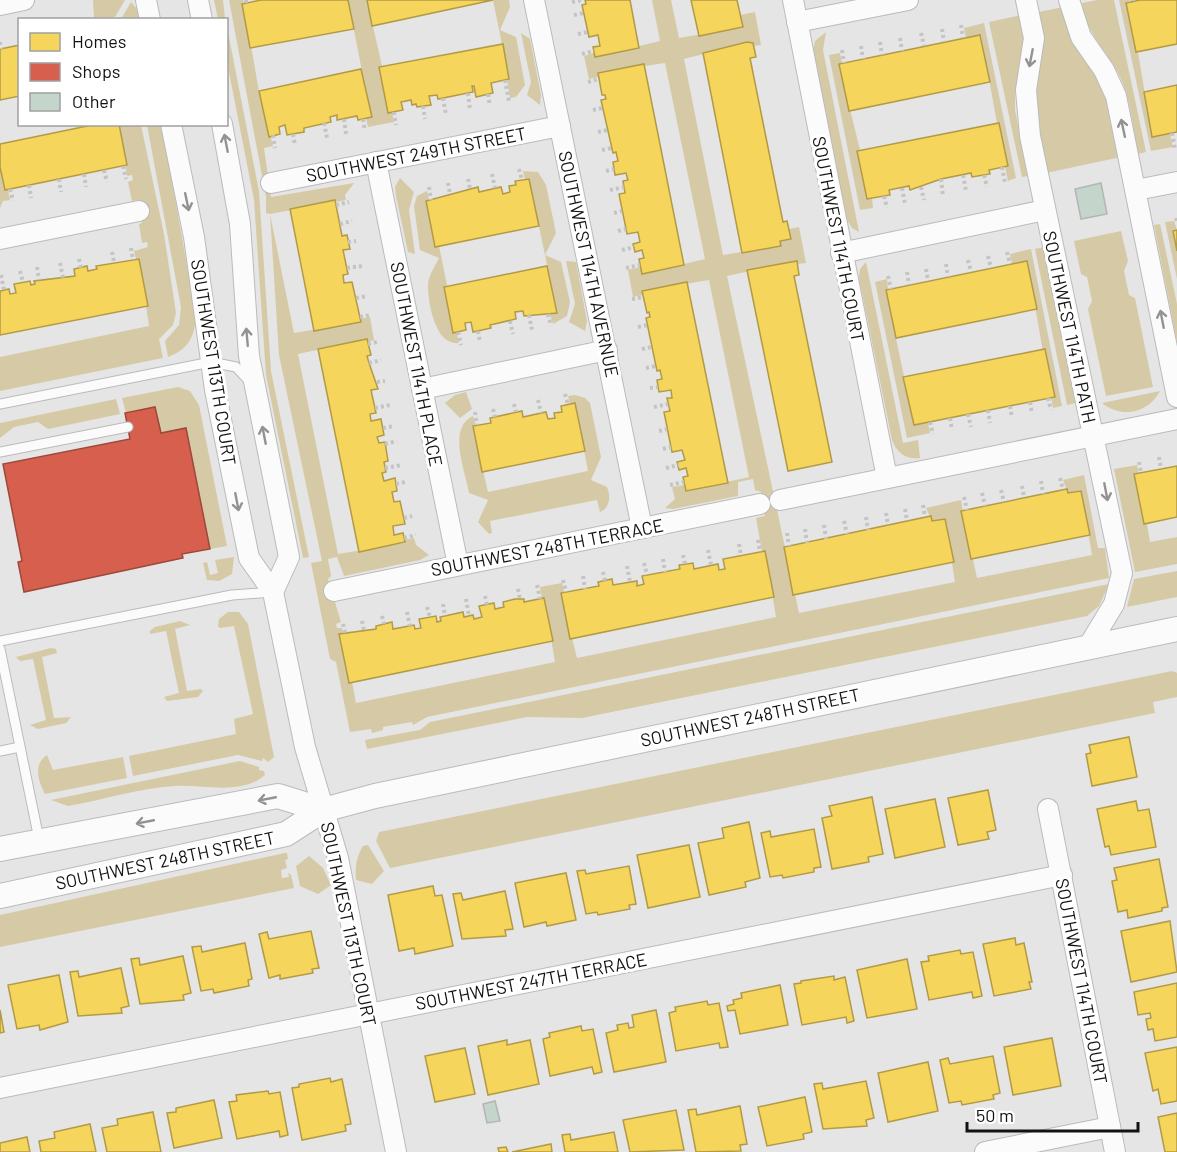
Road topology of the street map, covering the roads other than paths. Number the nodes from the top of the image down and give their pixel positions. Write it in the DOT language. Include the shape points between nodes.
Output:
graph roads {
  1 [pos="24,0"];
  2 [pos="146,0"];
  3 [pos="198,0"];
  4 [pos="534,0"];
  5 [pos="793,0"];
  6 [pos="908,0"];
  7 [pos="1026,0"];
  8 [pos="1069,0"];
  9 [pos="0,5"];
  10 [pos="150,18"];
  11 [pos="202,18"];
  12 [pos="797,22"];
  13 [pos="171,126"];
  14 [pos="222,126"];
  15 [pos="560,126"];
  16 [pos="376,162"];
  17 [pos="1177,182"];
  18 [pos="271,183"];
  19 [pos="1136,190"];
  20 [pos="139,210"];
  21 [pos="1045,210"];
  22 [pos="0,239"];
  23 [pos="841,253"];
  24 [pos="607,350"];
  25 [pos="211,362"];
  26 [pos="422,389"];
  27 [pos="256,395"];
  28 [pos="1177,397"];
  29 [pos="0,404"];
  30 [pos="1177,419"];
  31 [pos="128,427"];
  32 [pos="1093,435"];
  33 [pos="0,452"];
  34 [pos="887,478"];
  35 [pos="780,500"];
  36 [pos="760,504"];
  37 [pos="642,528"];
  38 [pos="458,565"];
  39 [pos="334,591"];
  40 [pos="273,592"];
  41 [pos="1177,629"];
  42 [pos="0,641"];
  43 [pos="1088,647"];
  44 [pos="0,649"];
  45 [pos="20,747"];
  46 [pos="0,751"];
  47 [pos="1048,809"];
  48 [pos="323,810"];
  49 [pos="40,842"];
  50 [pos="0,849"];
  51 [pos="1062,875"];
  52 [pos="0,896"];
  53 [pos="369,1014"];
  54 [pos="0,1088"];
  55 [pos="1110,1127"];
  56 [pos="396,1152"];
  57 [pos="985,1152"];
  58 [pos="1115,1152"];
  1 -- 9 [label="street"];
  2 -- 10 [label="street"];
  3 -- 11 [label="street"];
  4 -- 15 [label="street, SOUTHWEST 114TH AVERNUE"];
  5 -- 12 [label="street, SOUTHWEST 114TH COURT"];
  6 -- 12 [label="street"];
  7 -- 21 [label="street, SOUTHWEST 114TH PATH, one-way" via="1034,42 1026,104"];
  19 -- 8 [label="street, one-way" via="1114,92 1081,37"];
  12 -- 23 [label="street, SOUTHWEST 114TH COURT"];
  13 -- 25 [label="street, SOUTHWEST 113TH COURT, one-way" via="195,246"];
  27 -- 14 [label="street, SOUTHWEST 113TH COURT, one-way" via="247,339 240,224"];
  15 -- 16 [label="street, SOUTHWEST 249TH STREET"];
  15 -- 24 [label="street, SOUTHWEST 114TH AVERNUE"];
  16 -- 18 [label="street, SOUTHWEST 249TH STREET"];
  16 -- 26 [label="street, SOUTHWEST 114TH PLACE"];
  17 -- 19 [label="street"];
  28 -- 19 [label="street, one-way"];
  20 -- 22 [label="street"];
  21 -- 23 [label="street"];
  21 -- 32 [label="street, SOUTHWEST 114TH PATH"];
  23 -- 34 [label="street, SOUTHWEST 114TH COURT"];
  24 -- 26 [label="street"];
  24 -- 37 [label="street, SOUTHWEST 114TH AVERNUE"];
  25 -- 27 [label="lane" via="236,367"];
  25 -- 29 [label="lane"];
  25 -- 40 [label="street, SOUTHWEST 113TH COURT, one-way" via="249,558"];
  26 -- 38 [label="street, SOUTHWEST 114TH PLACE"];
  40 -- 27 [label="street, SOUTHWEST 113TH COURT, one-way" via="289,557"];
  30 -- 32 [label="street"];
  31 -- 33 [label="lane"];
  32 -- 34 [label="street"];
  32 -- 43 [label="street, SOUTHWEST 114TH PATH, one-way" via="1122,573 1114,604"];
  34 -- 35 [label="street"];
  36 -- 37 [label="street, SOUTHWEST 248TH TERRACE"];
  37 -- 38 [label="street, SOUTHWEST 248TH TERRACE"];
  38 -- 39 [label="street, SOUTHWEST 248TH TERRACE"];
  40 -- 42 [label="lane" via="232,595"];
  40 -- 48 [label="street, SOUTHWEST 113TH COURT" via="305,747"];
  41 -- 43 [label="street, SOUTHWEST 248TH STREET"];
  43 -- 48 [label="street, SOUTHWEST 248TH STREET"];
  44 -- 45 [label="lane"];
  45 -- 46 [label="lane"];
  45 -- 49 [label="lane"];
  47 -- 51 [label="street, SOUTHWEST 114TH COURT"];
  48 -- 49 [label="street, one-way" via="278,796"];
  48 -- 52 [label="street, SOUTHWEST 248TH STREET" via="286,834"];
  48 -- 53 [label="street, SOUTHWEST 113TH COURT" via="339,858"];
  49 -- 50 [label="street"];
  51 -- 53 [label="street, SOUTHWEST 247TH TERRACE"];
  51 -- 55 [label="street, SOUTHWEST 114TH COURT"];
  53 -- 54 [label="street, SOUTHWEST 247TH TERRACE"];
  53 -- 56 [label="street, SOUTHWEST 113TH COURT"];
  55 -- 57 [label="street"];
  55 -- 58 [label="street, SOUTHWEST 114TH COURT"];
}
